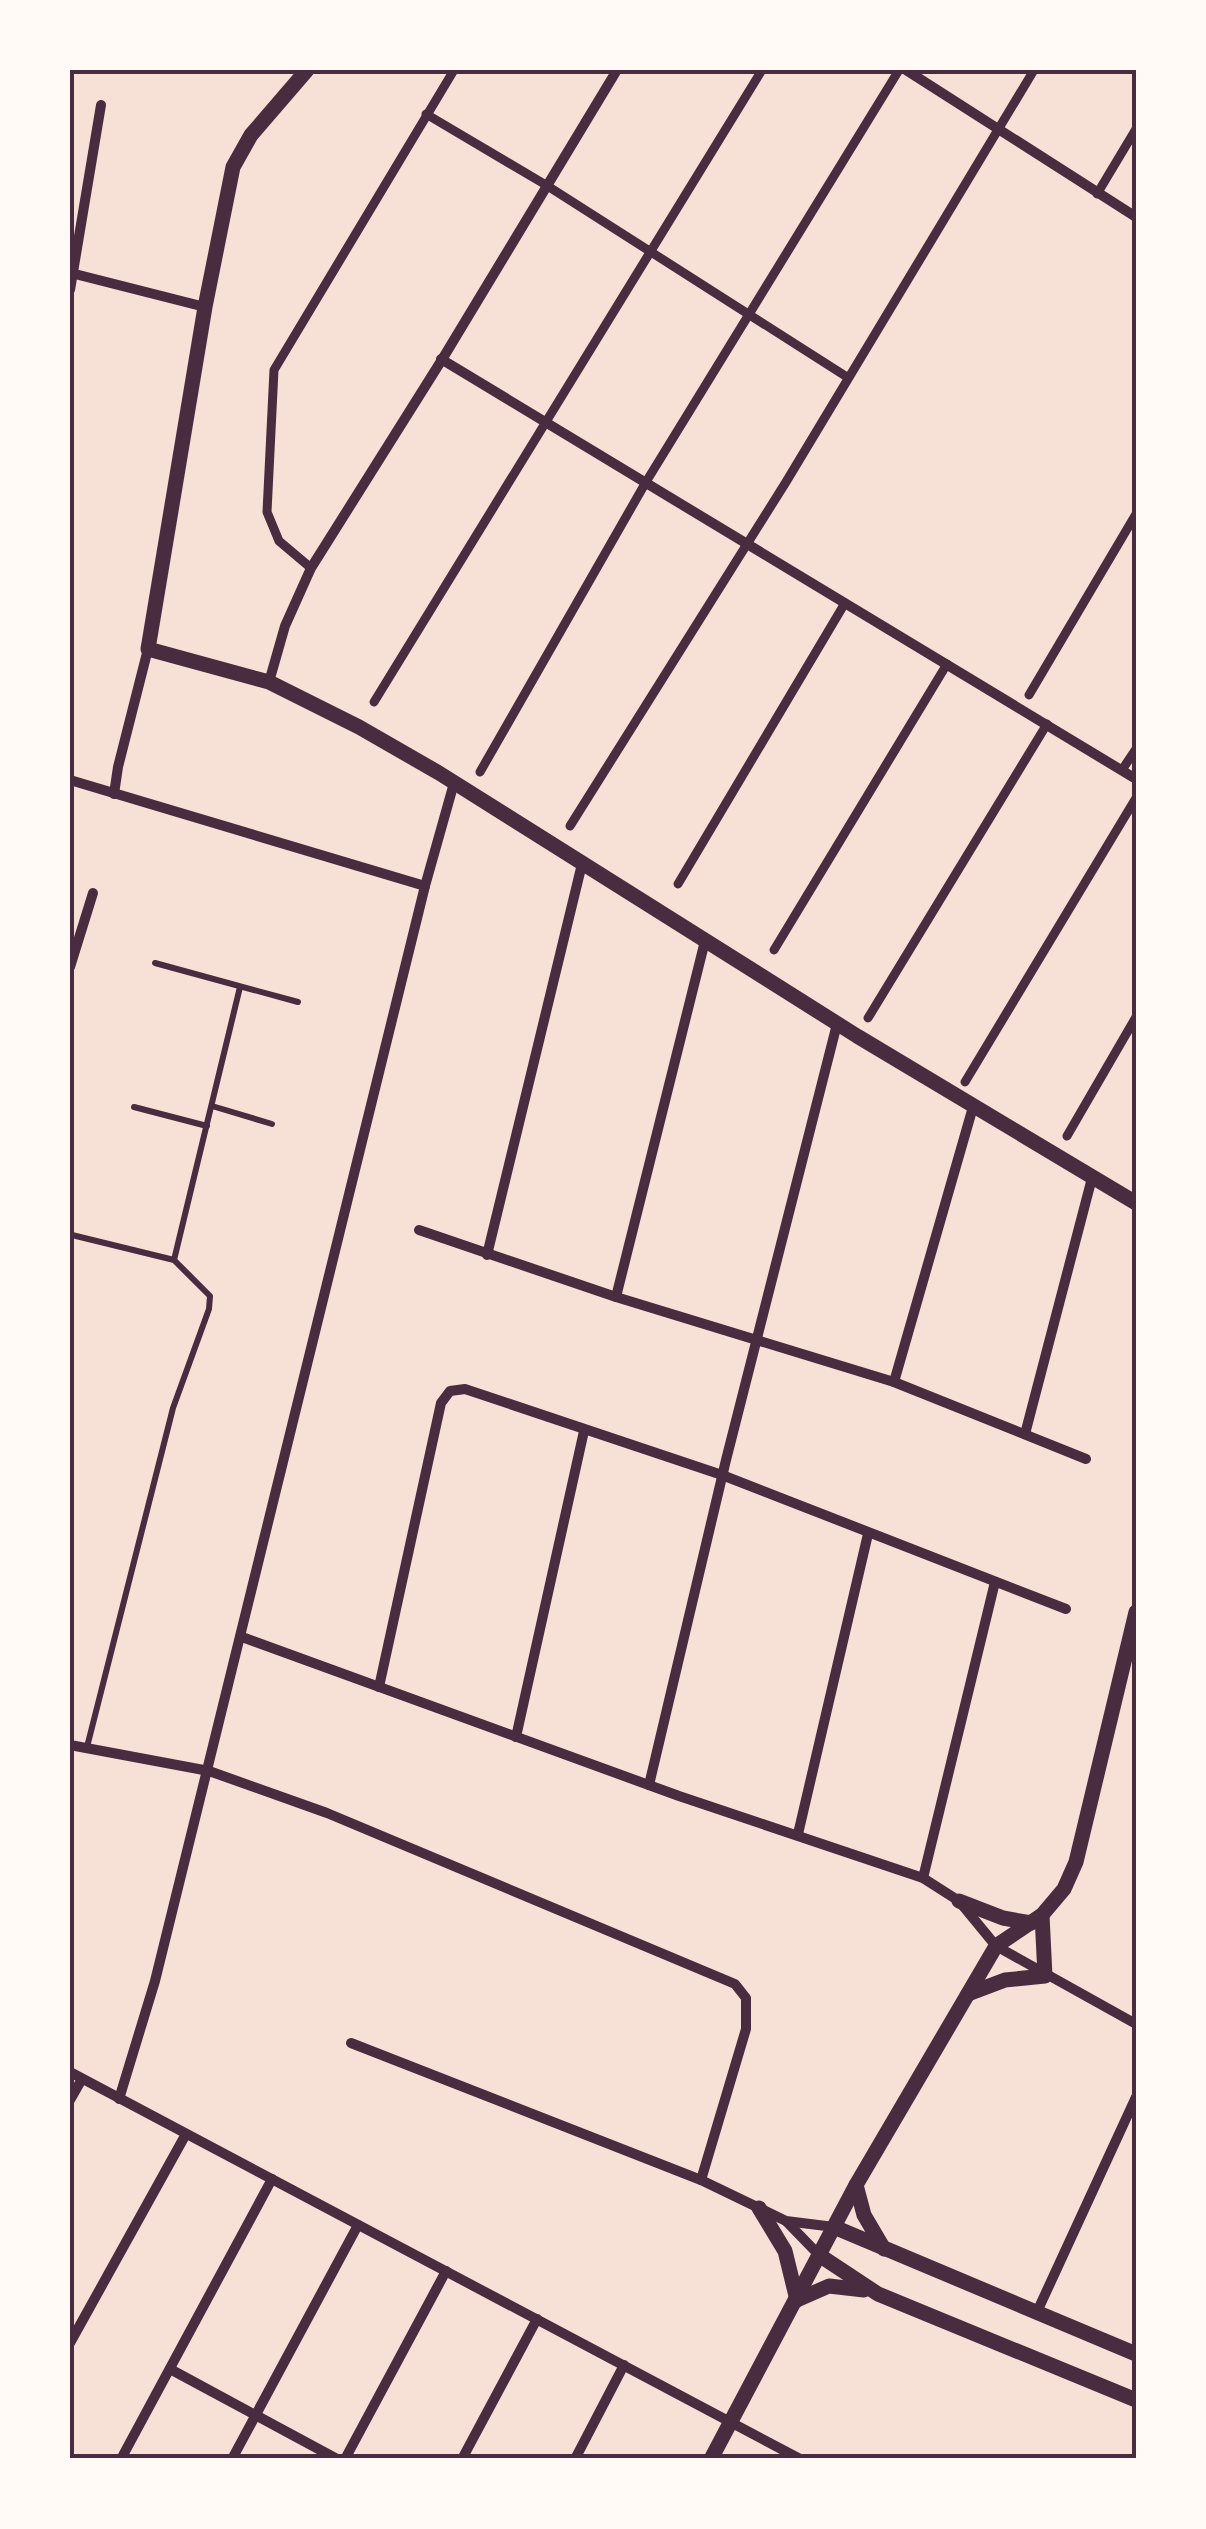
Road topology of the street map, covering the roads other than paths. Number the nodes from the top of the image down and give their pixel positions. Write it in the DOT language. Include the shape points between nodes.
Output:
graph roads {
  1 [pos="308,70"];
  2 [pos="454,70"];
  3 [pos="617,70"];
  4 [pos="762,70"];
  5 [pos="902,70"];
  6 [pos="1034,70"];
  7 [pos="100,105"];
  8 [pos="426,114"];
  9 [pos="1136,129"];
  10 [pos="999,130"];
  11 [pos="546,184"];
  12 [pos="1097,194"];
  13 [pos="1136,217"];
  14 [pos="649,253"];
  15 [pos="72,273"];
  16 [pos="70,290"];
  17 [pos="204,307"];
  18 [pos="748,316"];
  19 [pos="441,358"];
  20 [pos="848,377"];
  21 [pos="544,421"];
  22 [pos="646,482"];
  23 [pos="1136,514"];
  24 [pos="1123,536"];
  25 [pos="747,542"];
  26 [pos="1136,544"];
  27 [pos="311,568"];
  28 [pos="845,602"];
  29 [pos="148,649"];
  30 [pos="947,664"];
  31 [pos="269,682"];
  32 [pos="1029,695"];
  33 [pos="374,702"];
  34 [pos="1047,724"];
  35 [pos="1136,748"];
  36 [pos="1122,770"];
  37 [pos="480,772"];
  38 [pos="1136,778"];
  39 [pos="70,780"];
  40 [pos="454,783"];
  41 [pos="114,794"];
  42 [pos="1136,798"];
  43 [pos="570,826"];
  44 [pos="582,864"];
  45 [pos="678,884"];
  46 [pos="425,886"];
  47 [pos="93,893"];
  48 [pos="705,941"];
  49 [pos="774,950"];
  50 [pos="155,963"];
  51 [pos="70,967"];
  52 [pos="240,988"];
  53 [pos="298,1002"];
  54 [pos="1136,1017"];
  55 [pos="868,1018"];
  56 [pos="837,1024"];
  57 [pos="965,1082"];
  58 [pos="212,1106"];
  59 [pos="973,1106"];
  60 [pos="134,1107"];
  61 [pos="272,1124"];
  62 [pos="207,1126"];
  63 [pos="1067,1136"];
  64 [pos="1092,1178"];
  65 [pos="1136,1203"];
  66 [pos="419,1230"];
  67 [pos="72,1235"];
  68 [pos="487,1255"];
  69 [pos="174,1260"];
  70 [pos="616,1298"];
  71 [pos="756,1339"];
  72 [pos="894,1382"];
  73 [pos="584,1431"];
  74 [pos="1026,1434"];
  75 [pos="1086,1460"];
  76 [pos="722,1475"];
  77 [pos="868,1534"];
  78 [pos="995,1582"];
  79 [pos="1066,1609"];
  80 [pos="1136,1612"];
  81 [pos="242,1636"];
  82 [pos="379,1687"];
  83 [pos="516,1737"];
  84 [pos="70,1745"];
  85 [pos="87,1748"];
  86 [pos="208,1771"];
  87 [pos="649,1785"];
  88 [pos="798,1834"];
  89 [pos="923,1878"];
  90 [pos="958,1900"];
  91 [pos="1036,1919"];
  92 [pos="996,1946"];
  93 [pos="1045,1976"];
  94 [pos="967,1994"];
  95 [pos="1136,2024"];
  96 [pos="351,2043"];
  97 [pos="70,2072"];
  98 [pos="82,2079"];
  99 [pos="1136,2096"];
  100 [pos="120,2098"];
  101 [pos="70,2100"];
  102 [pos="186,2134"];
  103 [pos="272,2179"];
  104 [pos="700,2180"];
  105 [pos="856,2185"];
  106 [pos="759,2208"];
  107 [pos="786,2221"];
  108 [pos="358,2225"];
  109 [pos="834,2227"];
  110 [pos="885,2250"];
  111 [pos="819,2255"];
  112 [pos="446,2271"];
  113 [pos="878,2294"];
  114 [pos="797,2300"];
  115 [pos="1036,2314"];
  116 [pos="538,2320"];
  117 [pos="70,2343"];
  118 [pos="1136,2354"];
  119 [pos="624,2366"];
  120 [pos="170,2369"];
  121 [pos="1136,2400"];
  122 [pos="256,2415"];
  123 [pos="731,2422"];
  124 [pos="777,2447"];
  125 [pos="121,2459"];
  126 [pos="232,2459"];
  127 [pos="337,2459"];
  128 [pos="345,2459"];
  129 [pos="462,2459"];
  130 [pos="574,2459"];
  131 [pos="711,2459"];
  132 [pos="771,2459"];
  133 [pos="800,2459"];
  1 -- 17 [label="street" via="251,135 233,167"];
  2 -- 8 [label="street"];
  3 -- 11 [label="street"];
  4 -- 14 [label="street"];
  5 -- 10 [label="street"];
  5 -- 18 [label="street"];
  6 -- 10 [label="street"];
  7 -- 15 [label="street"];
  8 -- 11 [label="street"];
  8 -- 27 [label="street" via="274,370 267,512 279,541"];
  9 -- 12 [label="street"];
  10 -- 12 [label="street"];
  10 -- 20 [label="street"];
  11 -- 14 [label="street"];
  11 -- 19 [label="street"];
  12 -- 13 [label="street"];
  14 -- 18 [label="street"];
  14 -- 21 [label="street"];
  15 -- 16 [label="street"];
  15 -- 17 [label="street"];
  17 -- 29 [label="street"];
  18 -- 20 [label="street"];
  18 -- 22 [label="street"];
  19 -- 21 [label="street"];
  19 -- 27 [label="street"];
  20 -- 25 [label="street"];
  21 -- 22 [label="street"];
  21 -- 33 [label="street"];
  22 -- 25 [label="street"];
  22 -- 37 [label="street"];
  23 -- 24 [label="street"];
  24 -- 26 [label="street"];
  24 -- 32 [label="street"];
  25 -- 28 [label="street"];
  25 -- 43 [label="street"];
  27 -- 31 [label="street"];
  28 -- 30 [label="street"];
  28 -- 45 [label="street"];
  29 -- 31 [label="street"];
  29 -- 41 [label="street"];
  30 -- 34 [label="street"];
  30 -- 49 [label="street"];
  31 -- 40 [label="street"];
  34 -- 36 [label="street"];
  34 -- 55 [label="street"];
  35 -- 36 [label="street"];
  36 -- 38 [label="street"];
  39 -- 41 [label="street"];
  40 -- 44 [label="street"];
  40 -- 46 [label="street"];
  41 -- 46 [label="street"];
  42 -- 57 [label="street"];
  44 -- 48 [label="street"];
  44 -- 68 [label="street"];
  46 -- 81 [label="street"];
  47 -- 51 [label="street"];
  48 -- 56 [label="street"];
  48 -- 70 [label="street"];
  50 -- 52 [label="lane"];
  52 -- 53 [label="lane"];
  52 -- 58 [label="lane"];
  54 -- 63 [label="street"];
  56 -- 59 [label="street"];
  56 -- 71 [label="street"];
  58 -- 61 [label="lane"];
  58 -- 62 [label="lane"];
  59 -- 64 [label="street"];
  59 -- 72 [label="street"];
  60 -- 62 [label="lane"];
  62 -- 69 [label="lane"];
  64 -- 65 [label="street"];
  64 -- 74 [label="street"];
  66 -- 68 [label="street"];
  67 -- 69 [label="lane"];
  68 -- 70 [label="street"];
  69 -- 85 [label="lane" via="210,1296 210,1309 173,1408"];
  70 -- 71 [label="street"];
  71 -- 72 [label="street"];
  71 -- 76 [label="street"];
  72 -- 74 [label="street"];
  73 -- 76 [label="street"];
  73 -- 82 [label="street" via="465,1389 450,1391 441,1404"];
  73 -- 83 [label="street"];
  74 -- 75 [label="street"];
  76 -- 77 [label="street"];
  76 -- 87 [label="street"];
  77 -- 78 [label="street"];
  77 -- 88 [label="street"];
  78 -- 79 [label="street"];
  78 -- 89 [label="street"];
  80 -- 91 [label="street" via="1076,1862 1064,1889"];
  81 -- 82 [label="street"];
  81 -- 86 [label="street"];
  82 -- 83 [label="street"];
  83 -- 87 [label="street"];
  84 -- 85 [label="street"];
  85 -- 86 [label="street"];
  86 -- 100 [label="street"];
  86 -- 104 [label="street" via="327,1812 735,1984 746,1998 746,2029"];
  87 -- 88 [label="street"];
  88 -- 89 [label="street"];
  89 -- 90 [label="street"];
  90 -- 91 [label="street" via="1003,1918"];
  90 -- 92 [label="street"];
  91 -- 92 [label="street"];
  91 -- 93 [label="street"];
  92 -- 93 [label="street"];
  92 -- 94 [label="street"];
  93 -- 94 [label="street" via="1005,1980"];
  93 -- 95 [label="street"];
  94 -- 105 [label="street"];
  96 -- 104 [label="street"];
  97 -- 98 [label="street"];
  98 -- 100 [label="street"];
  98 -- 101 [label="street"];
  99 -- 115 [label="street"];
  100 -- 102 [label="street"];
  102 -- 103 [label="street"];
  102 -- 117 [label="street"];
  103 -- 108 [label="street"];
  103 -- 120 [label="street"];
  104 -- 106 [label="street"];
  105 -- 109 [label="street"];
  105 -- 110 [label="street" via="868,2225"];
  106 -- 107 [label="street"];
  106 -- 114 [label="street" via="785,2251"];
  107 -- 109 [label="street"];
  107 -- 111 [label="street"];
  108 -- 112 [label="street"];
  108 -- 122 [label="street"];
  109 -- 110 [label="street"];
  109 -- 111 [label="street"];
  110 -- 115 [label="street"];
  111 -- 113 [label="street"];
  111 -- 114 [label="street"];
  112 -- 116 [label="street"];
  112 -- 128 [label="street"];
  113 -- 114 [label="street" via="829,2286"];
  113 -- 121 [label="street"];
  114 -- 123 [label="street"];
  115 -- 118 [label="street"];
  116 -- 119 [label="street"];
  116 -- 129 [label="street"];
  119 -- 123 [label="street"];
  119 -- 130 [label="street"];
  120 -- 122 [label="street"];
  120 -- 125 [label="street"];
  122 -- 126 [label="street"];
  122 -- 127 [label="street"];
  123 -- 124 [label="street"];
  123 -- 131 [label="street"];
  124 -- 132 [label="street"];
  124 -- 133 [label="street"];
}
